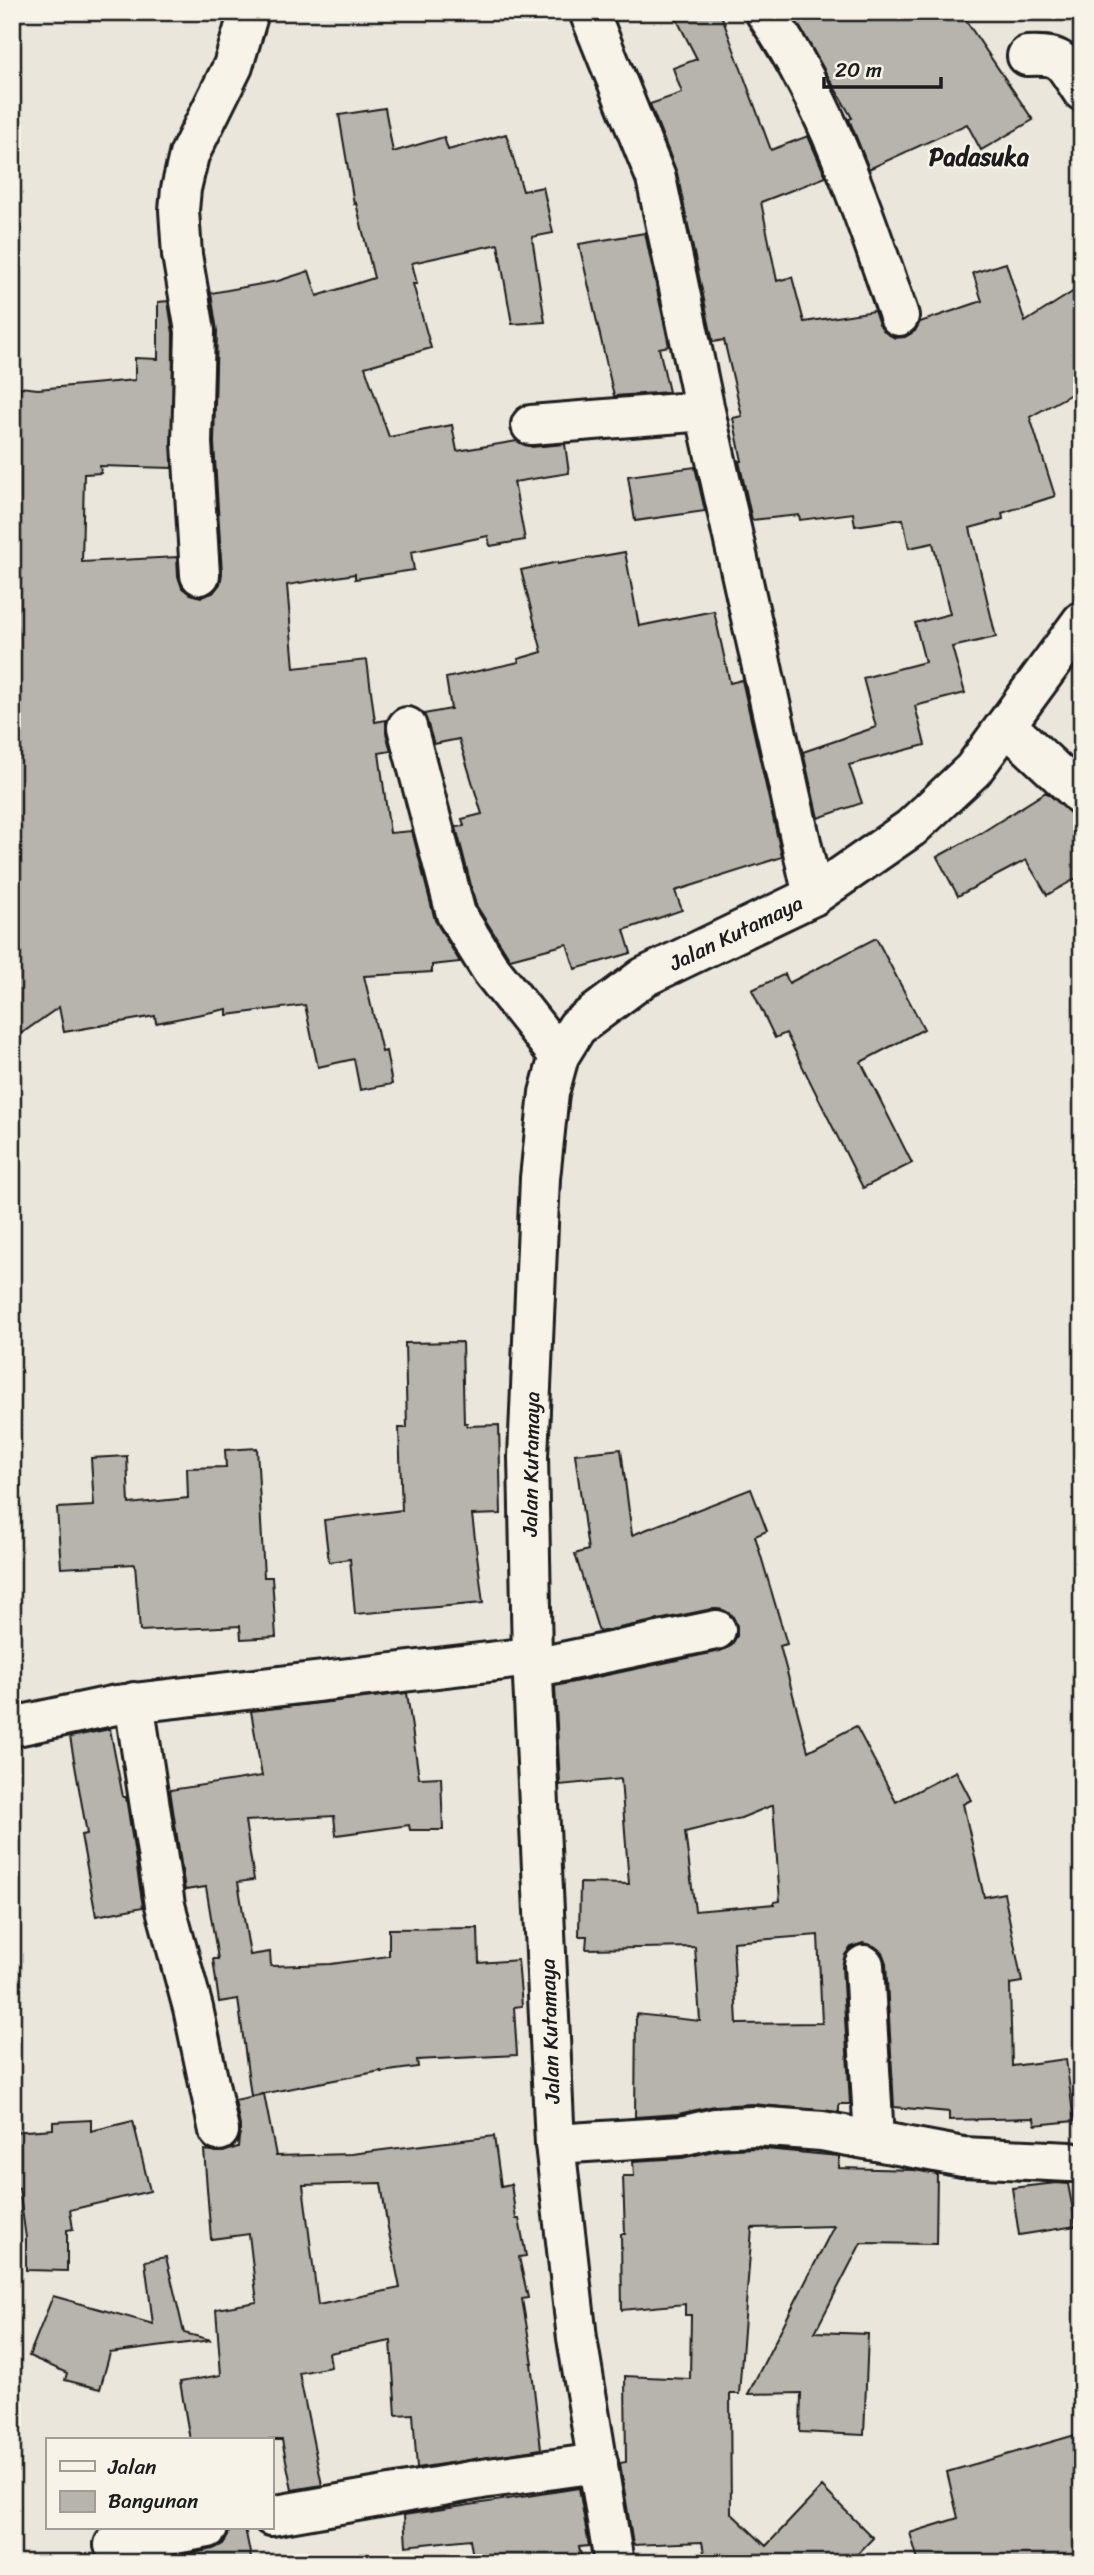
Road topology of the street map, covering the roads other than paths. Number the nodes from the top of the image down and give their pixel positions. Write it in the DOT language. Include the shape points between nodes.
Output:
graph roads {
  1 [pos="249,12"];
  2 [pos="589,12"];
  3 [pos="765,12"];
  4 [pos="1027,56"];
  5 [pos="1082,91"];
  6 [pos="899,316"];
  7 [pos="705,411"];
  8 [pos="531,425"];
  9 [pos="200,575"];
  10 [pos="1082,621"];
  11 [pos="1006,725"];
  12 [pos="407,727"];
  13 [pos="1082,796"];
  14 [pos="813,896"];
  15 [pos="559,1056"];
  16 [pos="716,1630"];
  17 [pos="532,1663"];
  18 [pos="134,1702"];
  19 [pos="12,1727"];
  20 [pos="864,1965"];
  21 [pos="219,2131"];
  22 [pos="874,2139"];
  23 [pos="555,2144"];
  24 [pos="1070,2162"];
  25 [pos="598,2463"];
  26 [pos="273,2516"];
  27 [pos="196,2530"];
  28 [pos="114,2544"];
  29 [pos="614,2563"];
  1 -- 9 [label="street" via="233,66 189,155 179,210 195,331 192,443"];
  2 -- 7 [label="street" via="656,178"];
  3 -- 6 [label="street" via="791,51 860,201"];
  4 -- 5 [label="street" via="1056,57"];
  7 -- 8 [label="street"];
  7 -- 14 [label="street"];
  10 -- 11 [label="street, Jalan Kutamaya"];
  11 -- 13 [label="street"];
  11 -- 14 [label="street, Jalan Kutamaya" via="973,769 911,828"];
  12 -- 15 [label="street" via="456,914 491,970"];
  14 -- 15 [label="street, Jalan Kutamaya" via="644,977 577,1027"];
  15 -- 17 [label="street, Jalan Kutamaya" via="549,1093 540,1178 528,1457"];
  16 -- 17 [label="street"];
  17 -- 18 [label="street"];
  17 -- 23 [label="street, Jalan Kutamaya"];
  18 -- 19 [label="street"];
  18 -- 21 [label="street" via="165,1905"];
  20 -- 22 [label="street"];
  22 -- 23 [label="street" via="753,2126"];
  22 -- 24 [label="street" via="963,2157"];
  23 -- 25 [label="street, Jalan Kutamaya" via="577,2338"];
  25 -- 26 [label="street"];
  25 -- 29 [label="street, Jalan Kutamaya"];
  27 -- 28 [label="street"];
}
